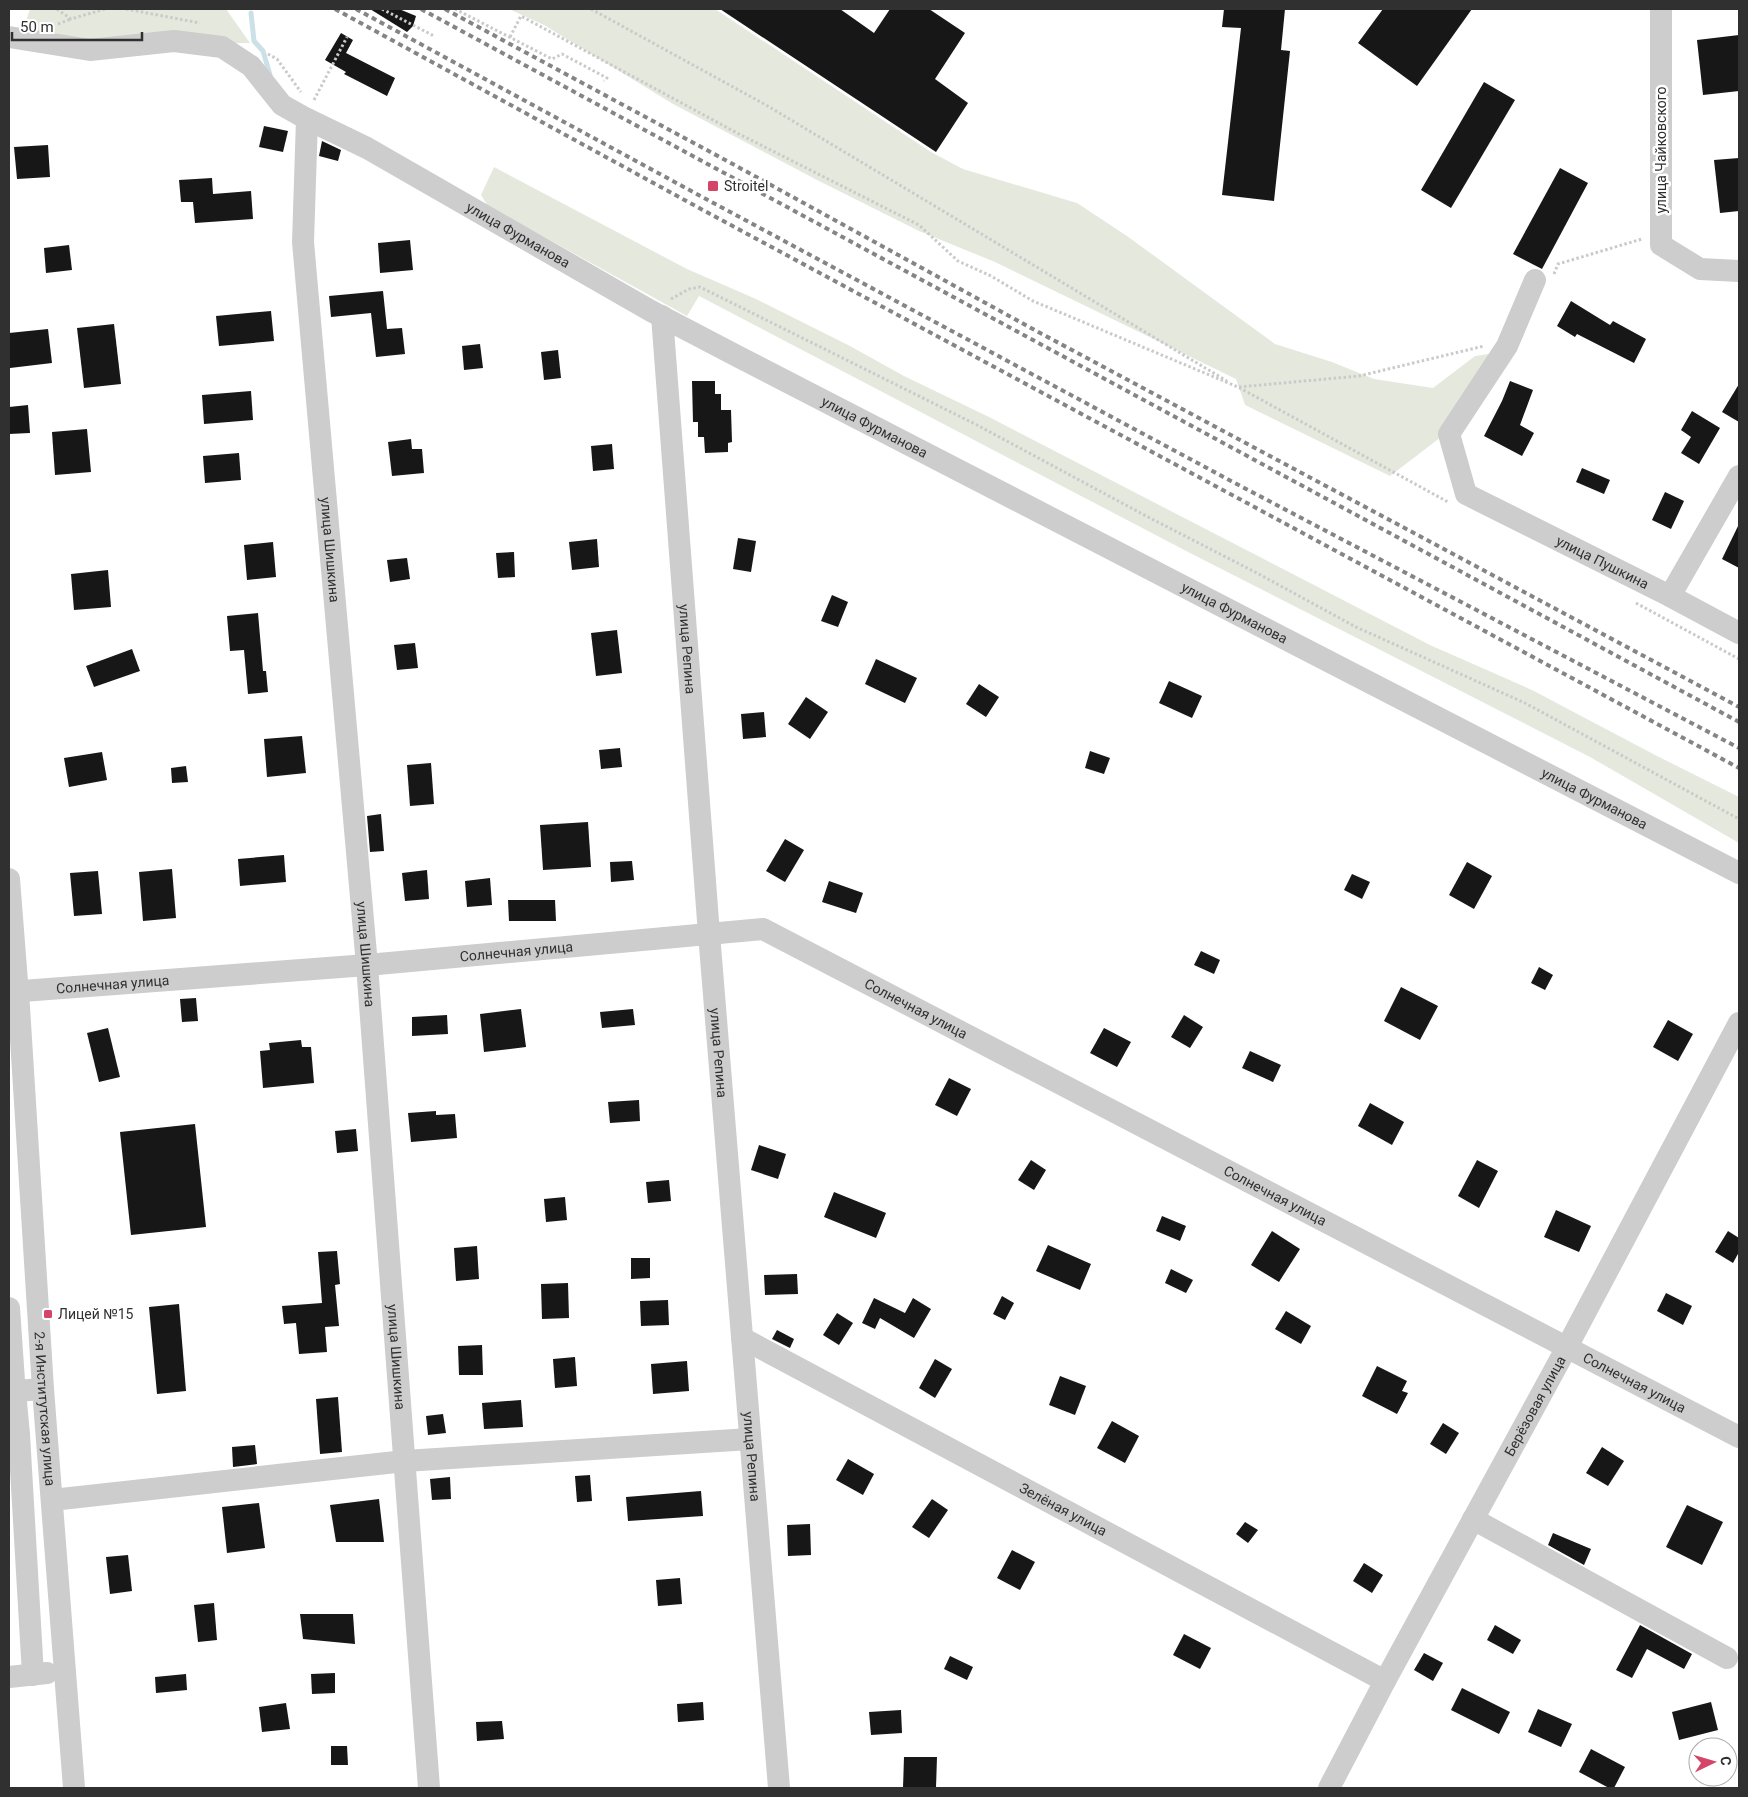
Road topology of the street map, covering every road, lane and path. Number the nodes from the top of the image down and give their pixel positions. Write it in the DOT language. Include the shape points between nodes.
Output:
graph roads {
  1 [pos="57,9"];
  2 [pos="105,9"];
  3 [pos="382,9"];
  4 [pos="455,9"];
  5 [pos="591,9"];
  6 [pos="1661,9"];
  7 [pos="9,36"];
  8 [pos="347,36"];
  9 [pos="434,36"];
  10 [pos="510,37"];
  11 [pos="604,81"];
  12 [pos="307,119"];
  13 [pos="1661,234"];
  14 [pos="1739,271"];
  15 [pos="1543,281"];
  16 [pos="656,313"];
  17 [pos="1507,346"];
  18 [pos="1238,387"];
  19 [pos="1739,476"];
  20 [pos="1460,499"];
  21 [pos="1670,596"];
  22 [pos="1636,603"];
  23 [pos="1739,633"];
  24 [pos="1739,659"];
  25 [pos="1739,819"];
  26 [pos="1739,873"];
  27 [pos="9,880"];
  28 [pos="709,934"];
  29 [pos="367,965"];
  30 [pos="13,991"];
  31 [pos="1739,1023"];
  32 [pos="18,1140"];
  33 [pos="9,1308"];
  34 [pos="742,1338"];
  35 [pos="1568,1347"];
  36 [pos="12,1384"];
  37 [pos="43,1389"];
  38 [pos="14,1435"];
  39 [pos="1739,1437"];
  40 [pos="750,1439"];
  41 [pos="405,1461"];
  42 [pos="52,1500"];
  43 [pos="1472,1519"];
  44 [pos="1727,1658"];
  45 [pos="65,1672"];
  46 [pos="33,1674"];
  47 [pos="9,1677"];
  48 [pos="1385,1681"];
  49 [pos="74,1788"];
  50 [pos="429,1788"];
  51 [pos="779,1788"];
  52 [pos="1329,1788"];
  1 -- 2 [label="path" via="71,19"];
  3 -- 9 [label="path"];
  4 -- 10 [label="path"];
  5 -- 18 [label="path" via="766,105"];
  6 -- 13 [label="street, улица Чайковского"];
  7 -- 12 [label="street, улица Фурманова" via="90,50 174,41 222,47 251,66 282,105"];
  8 -- 12 [label="path"];
  10 -- 11 [label="path" via="552,59 562,54 607,78"];
  10 -- 18 [label="path" via="521,16 736,133 919,226 958,261 1033,301"];
  12 -- 16 [label="street, улица Фурманова" via="367,148"];
  12 -- 29 [label="street, улица Шишкина" via="304,242"];
  13 -- 14 [label="street, улица Чайковского" via="1661,245 1700,269"];
  13 -- 15 [label="path" via="1558,264"];
  15 -- 17 [label="street"];
  16 -- 25 [label="path" via="689,289 700,288 977,425 1356,627 1525,703"];
  16 -- 26 [label="street, улица Фурманова"];
  16 -- 28 [label="street, улица Репина"];
  17 -- 18 [label="path" via="1488,345 1359,376"];
  17 -- 20 [label="street" via="1449,434"];
  18 -- 20 [label="path"];
  19 -- 21 [label="street"];
  20 -- 21 [label="street, улица Пушкина"];
  21 -- 23 [label="street, улица Пушкина"];
  22 -- 24 [label="path"];
  27 -- 30 [label="street, 2-я Институтская улица"];
  28 -- 29 [label="street, Солнечная улица"];
  28 -- 34 [label="street, улица Репина"];
  28 -- 35 [label="street, Солнечная улица" via="764,929"];
  29 -- 30 [label="street, Солнечная улица"];
  29 -- 41 [label="street, улица Шишкина"];
  30 -- 32 [label="street, 2-я Институтская улица"];
  31 -- 35 [label="street, Берёзовая улица"];
  32 -- 37 [label="street, 2-я Институтская улица"];
  33 -- 36 [label="street"];
  34 -- 40 [label="street, улица Репина"];
  34 -- 48 [label="street, Зелёная улица"];
  35 -- 39 [label="street, Солнечная улица"];
  35 -- 43 [label="street, Берёзовая улица"];
  36 -- 37 [label="street"];
  36 -- 38 [label="street"];
  37 -- 42 [label="street, 2-я Институтская улица"];
  38 -- 46 [label="street"];
  40 -- 41 [label="street"];
  40 -- 51 [label="street, улица Репина"];
  41 -- 42 [label="street"];
  41 -- 50 [label="street, улица Шишкина"];
  42 -- 45 [label="street, 2-я Институтская улица"];
  43 -- 44 [label="street"];
  43 -- 48 [label="street, Берёзовая улица"];
  45 -- 46 [label="street"];
  45 -- 49 [label="street, 2-я Институтская улица"];
  46 -- 47 [label="street"];
  48 -- 52 [label="street, Берёзовая улица"];
}
